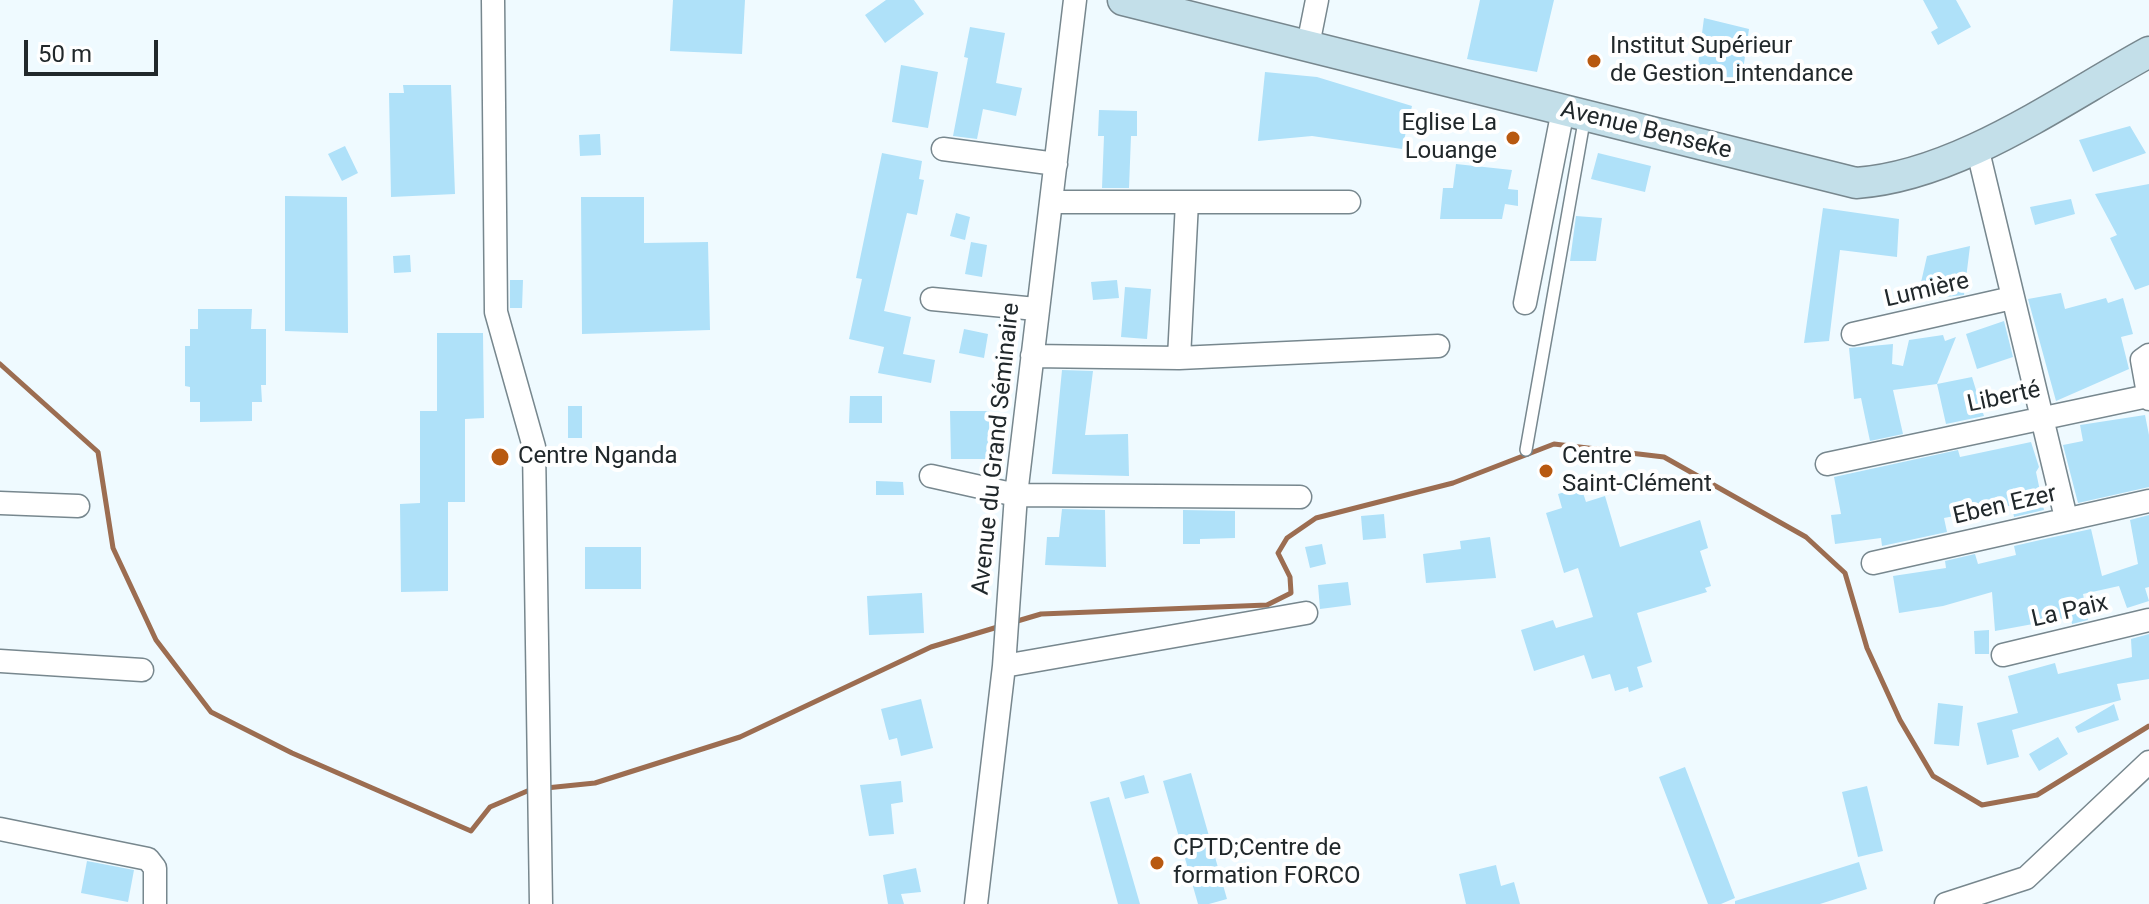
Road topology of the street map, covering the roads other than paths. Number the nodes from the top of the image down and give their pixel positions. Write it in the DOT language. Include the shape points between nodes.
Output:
graph roads {
  1 [pos="493,0"];
  2 [pos="1075,0"];
  3 [pos="1123,0"];
  4 [pos="1317,0"];
  5 [pos="1308,45"];
  6 [pos="2148,56"];
  7 [pos="1574,113"];
  8 [pos="1977,147"];
  9 [pos="943,149"];
  10 [pos="1056,164"];
  11 [pos="1051,202"];
  12 [pos="1187,202"];
  13 [pos="1349,202"];
  14 [pos="2012,298"];
  15 [pos="932,299"];
  16 [pos="1525,303"];
  17 [pos="1036,309"];
  18 [pos="1853,334"];
  19 [pos="1438,346"];
  20 [pos="2149,355"];
  21 [pos="1032,356"];
  22 [pos="1179,358"];
  23 [pos="2149,398"];
  24 [pos="2041,417"];
  25 [pos="1526,450"];
  26 [pos="1827,464"];
  27 [pos="931,476"];
  28 [pos="1016,495"];
  29 [pos="1300,497"];
  30 [pos="2149,501"];
  31 [pos="0,503"];
  32 [pos="78,506"];
  33 [pos="2066,518"];
  34 [pos="1873,563"];
  35 [pos="1306,613"];
  36 [pos="2149,620"];
  37 [pos="2003,655"];
  38 [pos="0,661"];
  39 [pos="1004,661"];
  40 [pos="142,670"];
  41 [pos="2149,762"];
  42 [pos="0,829"];
  43 [pos="155,904"];
  44 [pos="541,904"];
  45 [pos="976,904"];
  46 [pos="1946,904"];
  1 -- 44 [label="street" via="494,287 499,327 534,447"];
  2 -- 10 [label="street, Avenue du Grand Séminaire"];
  3 -- 5 [label="street, Avenue Benseke"];
  4 -- 5 [label="street"];
  5 -- 7 [label="street, Avenue Benseke"];
  6 -- 8 [label="street, Avenue Benseke"];
  7 -- 8 [label="street, Avenue Benseke" via="1856,183 1908,174"];
  7 -- 16 [label="street"];
  7 -- 25 [label="lane"];
  8 -- 14 [label="street"];
  9 -- 10 [label="street"];
  10 -- 11 [label="street, Avenue du Grand Séminaire"];
  11 -- 12 [label="street"];
  11 -- 17 [label="street, Avenue du Grand Séminaire"];
  12 -- 13 [label="street"];
  12 -- 22 [label="street"];
  14 -- 18 [label="street, Lumière"];
  14 -- 24 [label="street"];
  15 -- 17 [label="street"];
  17 -- 21 [label="street, Avenue du Grand Séminaire"];
  19 -- 22 [label="street"];
  20 -- 23 [label="street, Liberté" via="2142,360"];
  21 -- 22 [label="street"];
  21 -- 28 [label="street, Avenue du Grand Séminaire"];
  23 -- 24 [label="street, Liberté"];
  24 -- 26 [label="street, Liberté"];
  24 -- 33 [label="street"];
  27 -- 28 [label="street"];
  28 -- 29 [label="street"];
  28 -- 39 [label="street, Avenue du Grand Séminaire"];
  30 -- 33 [label="street, Eben Ezer"];
  31 -- 32 [label="street"];
  33 -- 34 [label="street, Eben Ezer"];
  35 -- 39 [label="street"];
  36 -- 37 [label="street, La Paix"];
  38 -- 40 [label="street"];
  39 -- 45 [label="street, Avenue du Grand Séminaire"];
  41 -- 46 [label="street" via="2026,878"];
  42 -- 43 [label="street" via="148,859 155,868"];
}
